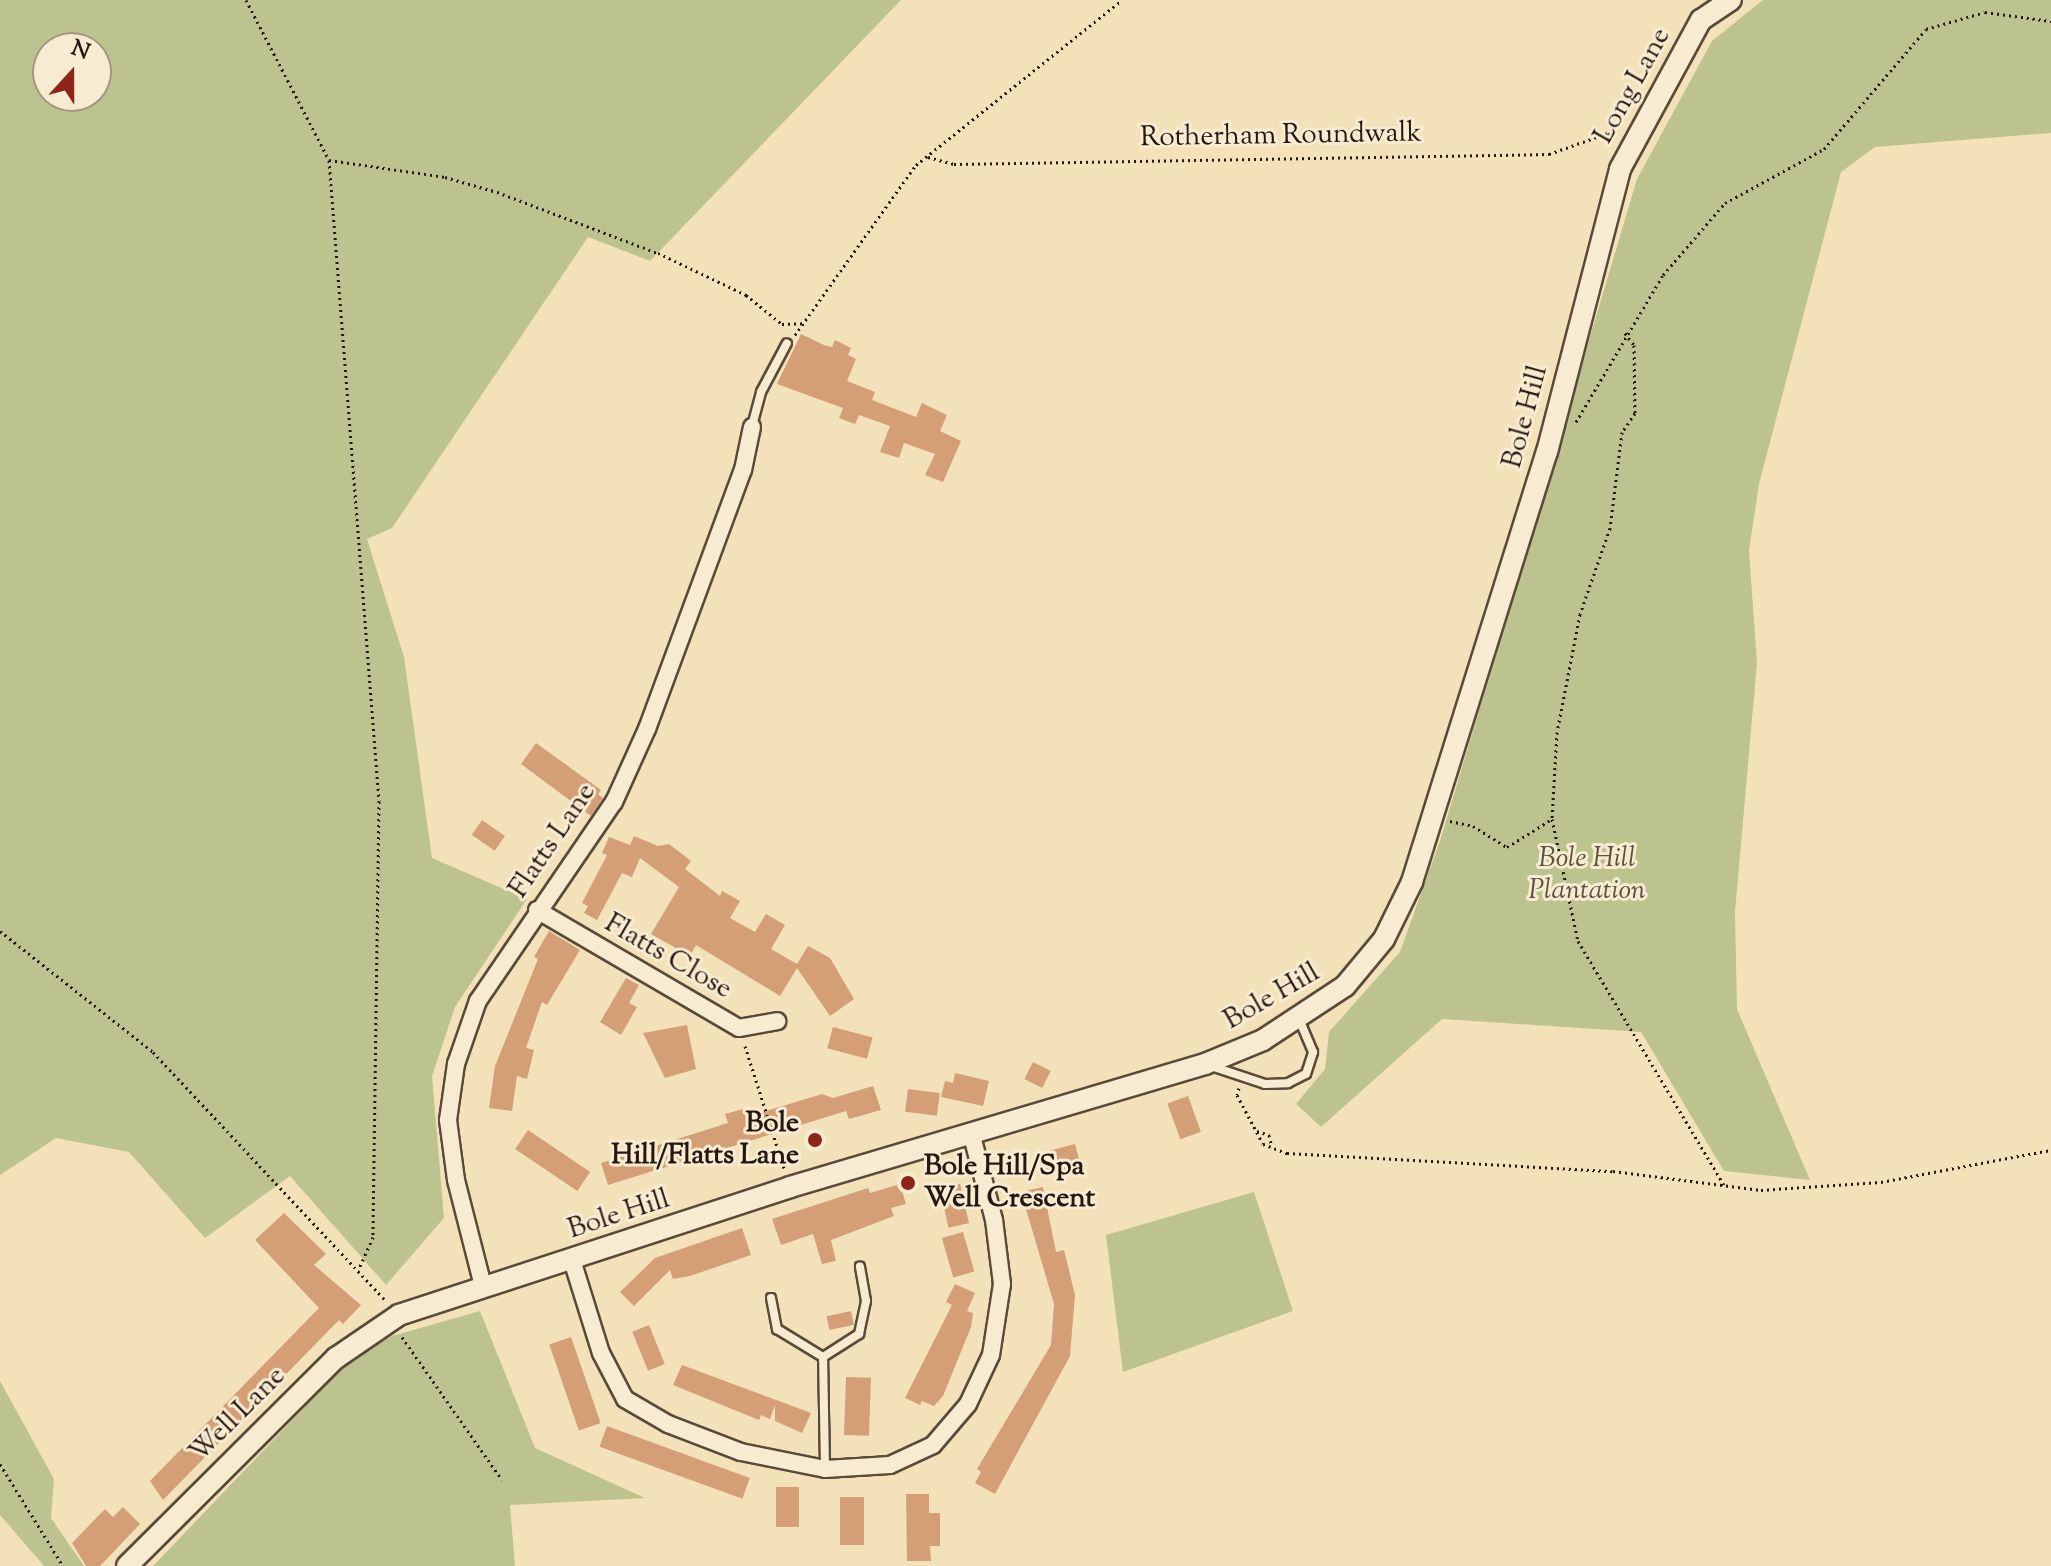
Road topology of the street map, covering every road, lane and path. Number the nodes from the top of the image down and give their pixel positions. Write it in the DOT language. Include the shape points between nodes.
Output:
graph roads {
  1 [pos="246,0"];
  2 [pos="1122,0"];
  3 [pos="1731,0"];
  4 [pos="2051,21"];
  5 [pos="1630,144"];
  6 [pos="928,157"];
  7 [pos="329,160"];
  8 [pos="1620,169"];
  9 [pos="805,323"];
  10 [pos="1625,333"];
  11 [pos="787,343"];
  12 [pos="752,427"];
  13 [pos="1574,427"];
  14 [pos="1433,817"];
  15 [pos="1552,819"];
  16 [pos="537,910"];
  17 [pos="0,931"];
  18 [pos="1299,1019"];
  19 [pos="777,1021"];
  20 [pos="739,1028"];
  21 [pos="1205,1064"];
  22 [pos="1242,1077"];
  23 [pos="1257,1131"];
  24 [pos="972,1136"];
  25 [pos="1272,1147"];
  26 [pos="2051,1150"];
  27 [pos="1724,1185"];
  28 [pos="790,1187"];
  29 [pos="572,1260"];
  30 [pos="860,1267"];
  31 [pos="358,1270"];
  32 [pos="483,1286"];
  33 [pos="771,1298"];
  34 [pos="395,1318"];
  35 [pos="823,1357"];
  36 [pos="0,1464"];
  37 [pos="825,1469"];
  38 [pos="502,1480"];
  39 [pos="63,1566"];
  40 [pos="127,1566"];
  1 -- 7 [label="path"];
  2 -- 6 [label="path"];
  3 -- 5 [label="street, Long Lane" via="1701,20"];
  4 -- 10 [label="path" via="1985,12 1926,29 1824,149 1725,203 1663,275"];
  5 -- 6 [label="path, Rotherham Roundwalk" via="1608,133 1549,154 954,164"];
  5 -- 8 [label="street, Long Lane"];
  6 -- 9 [label="path" via="894,191"];
  7 -- 9 [label="path" via="445,177 497,192 658,253 746,295 782,324"];
  7 -- 31 [label="path" via="379,801 373,1237"];
  8 -- 14 [label="street, Bole Hill" via="1547,452"];
  9 -- 11 [label="path"];
  10 -- 13 [label="path"];
  10 -- 15 [label="path" via="1634,345 1635,413 1622,432 1610,528 1580,614 1557,732"];
  11 -- 12 [label="lane" via="761,392"];
  12 -- 16 [label="street, Flatts Lane" via="743,470 647,729 614,802"];
  14 -- 15 [label="path" via="1473,826 1507,847"];
  14 -- 18 [label="street, Bole Hill" via="1412,882 1384,939 1345,986"];
  15 -- 27 [label="path" via="1578,941"];
  16 -- 20 [label="street, Flatts Close"];
  16 -- 32 [label="street, Flatts Lane" via="478,1001 456,1064 448,1120 456,1180"];
  17 -- 31 [label="path" via="153,1052"];
  18 -- 21 [label="street, Bole Hill"];
  18 -- 22 [label="lane" via="1313,1052 1306,1074 1288,1083"];
  19 -- 20 [label="street, Flatts Close"];
  20 -- 28 [label="path"];
  21 -- 22 [label="lane"];
  21 -- 24 [label="street, Bole Hill"];
  22 -- 23 [label="path" via="1237,1095"];
  23 -- 25 [label="path"];
  23 -- 25 [label="path" via="1269,1135"];
  24 -- 28 [label="street, Bole Hill"];
  24 -- 37 [label="street" via="994,1220 1002,1284 991,1355 968,1404 933,1445 890,1465"];
  25 -- 27 [label="path" via="1287,1153 1613,1171"];
  26 -- 27 [label="path" via="1881,1182 1761,1190"];
  28 -- 29 [label="street, Bole Hill"];
  29 -- 32 [label="street, Bole Hill"];
  29 -- 37 [label="street" via="601,1353 625,1399 668,1424 741,1452"];
  30 -- 35 [label="lane" via="866,1301 859,1334"];
  31 -- 34 [label="path"];
  32 -- 34 [label="street, Bole Hill"];
  33 -- 35 [label="lane" via="777,1329"];
  34 -- 38 [label="path"];
  34 -- 40 [label="street, Well Lane" via="336,1358"];
  35 -- 37 [label="lane"];
  36 -- 39 [label="path"];
}
